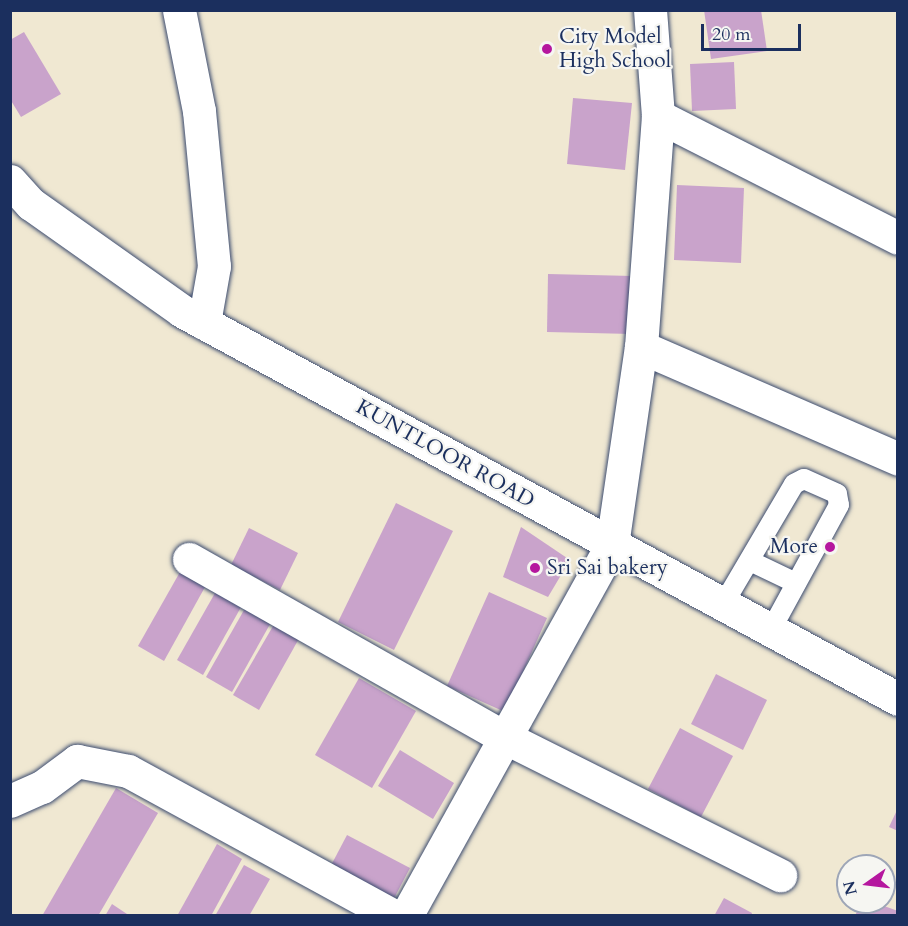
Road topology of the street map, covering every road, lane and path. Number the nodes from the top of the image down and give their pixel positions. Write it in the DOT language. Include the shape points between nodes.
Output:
graph roads {
  1 [pos="179,10"];
  2 [pos="650,10"];
  3 [pos="658,116"];
  4 [pos="10,182"];
  5 [pos="897,238"];
  6 [pos="204,323"];
  7 [pos="641,347"];
  8 [pos="897,459"];
  9 [pos="612,545"];
  10 [pos="189,558"];
  11 [pos="750,561"];
  12 [pos="796,583"];
  13 [pos="724,603"];
  14 [pos="772,628"];
  15 [pos="897,699"];
  16 [pos="504,737"];
  17 [pos="10,801"];
  18 [pos="780,875"];
  19 [pos="394,915"];
  20 [pos="406,915"];
  1 -- 6 [label="street" via="199,111 214,266"];
  2 -- 3 [label="street"];
  3 -- 5 [label="street"];
  3 -- 7 [label="street"];
  4 -- 6 [label="street, KUNTLOOR ROAD" via="31,204"];
  6 -- 9 [label="street, KUNTLOOR ROAD"];
  7 -- 8 [label="street"];
  7 -- 9 [label="street"];
  9 -- 13 [label="street, KUNTLOOR ROAD"];
  9 -- 16 [label="street"];
  10 -- 16 [label="street"];
  11 -- 12 [label="lane"];
  11 -- 12 [label="lane" via="798,481 804,479 837,494 838,505"];
  11 -- 13 [label="lane"];
  12 -- 14 [label="lane"];
  13 -- 14 [label="street, KUNTLOOR ROAD"];
  14 -- 15 [label="street, KUNTLOOR ROAD"];
  16 -- 18 [label="street"];
  16 -- 20 [label="street"];
  17 -- 19 [label="street" via="42,787 77,761 128,771"];
}
